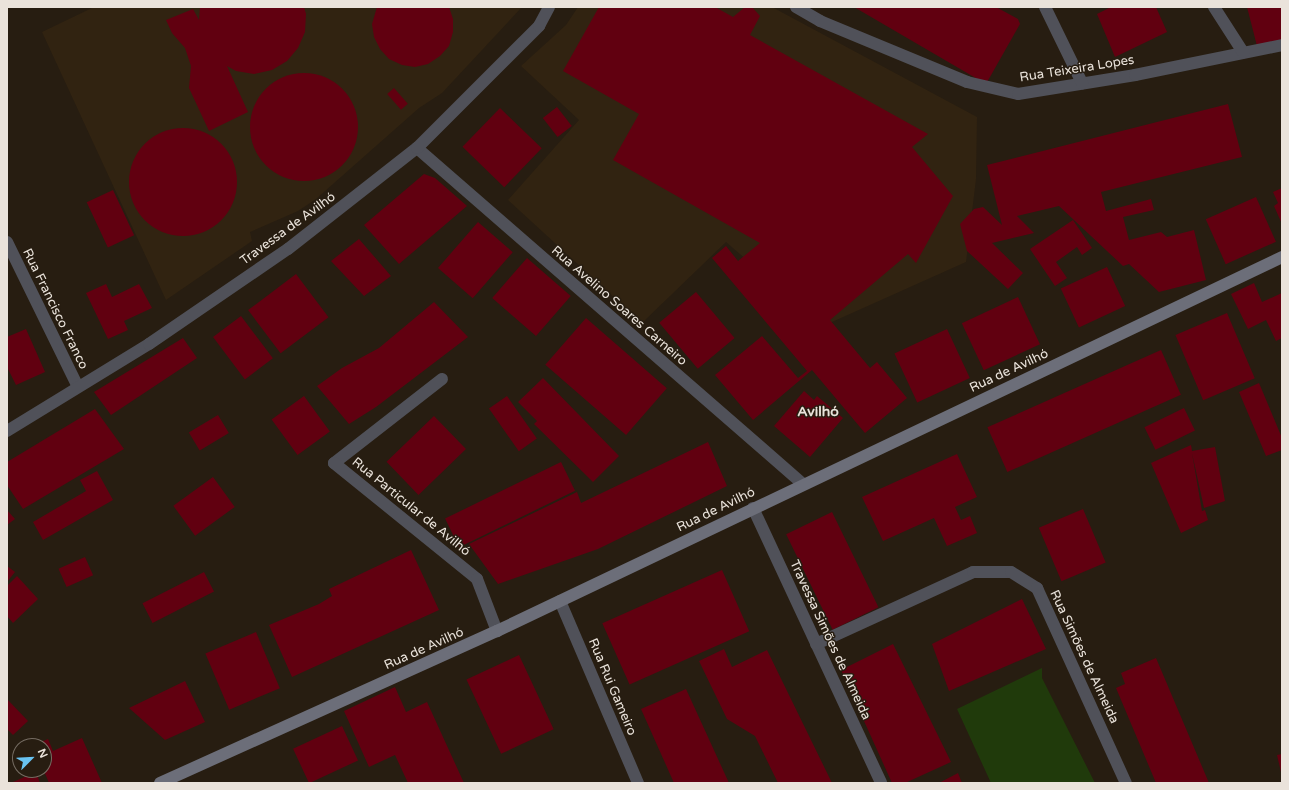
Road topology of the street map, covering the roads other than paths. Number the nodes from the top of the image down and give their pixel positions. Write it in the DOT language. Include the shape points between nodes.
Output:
graph roads {
  1 [pos="549,7"];
  2 [pos="796,7"];
  3 [pos="1045,7"];
  4 [pos="1214,7"];
  5 [pos="1282,45"];
  6 [pos="1243,52"];
  7 [pos="1082,83"];
  8 [pos="417,148"];
  9 [pos="7,242"];
  10 [pos="1282,257"];
  11 [pos="442,379"];
  12 [pos="78,387"];
  13 [pos="7,431"];
  14 [pos="803,484"];
  15 [pos="753,508"];
  16 [pos="560,602"];
  17 [pos="497,631"];
  18 [pos="816,644"];
  19 [pos="160,783"];
  20 [pos="638,783"];
  21 [pos="881,783"];
  22 [pos="1126,783"];
  1 -- 8 [label="street, Travessa de Avilhó" via="539,26"];
  2 -- 7 [label="street, Rua Teixeira Lopes" via="820,21 967,82 1018,94"];
  3 -- 7 [label="street"];
  4 -- 6 [label="street"];
  5 -- 6 [label="street, Rua Teixeira Lopes"];
  6 -- 7 [label="street, Rua Teixeira Lopes"];
  8 -- 12 [label="street, Travessa de Avilhó" via="288,249 149,344"];
  8 -- 14 [label="street, Rua Avelino Soares Carneiro"];
  9 -- 12 [label="street, Rua Francisco Franco"];
  10 -- 14 [label="street, Rua de Avilhó"];
  11 -- 17 [label="street, Rua Particular de Avilhó" via="334,463 477,579"];
  12 -- 13 [label="street, Travessa de Avilhó"];
  14 -- 15 [label="street, Rua de Avilhó"];
  15 -- 16 [label="street, Rua de Avilhó"];
  15 -- 18 [label="street, Travessa Simões de Almeida"];
  16 -- 17 [label="street, Rua de Avilhó"];
  16 -- 20 [label="street, Rua Rui Gameiro"];
  17 -- 19 [label="street, Rua de Avilhó"];
  18 -- 21 [label="street, Travessa Simões de Almeida"];
  18 -- 22 [label="street, Rua Simões de Almeida" via="972,572 1011,572 1037,588"];
}
